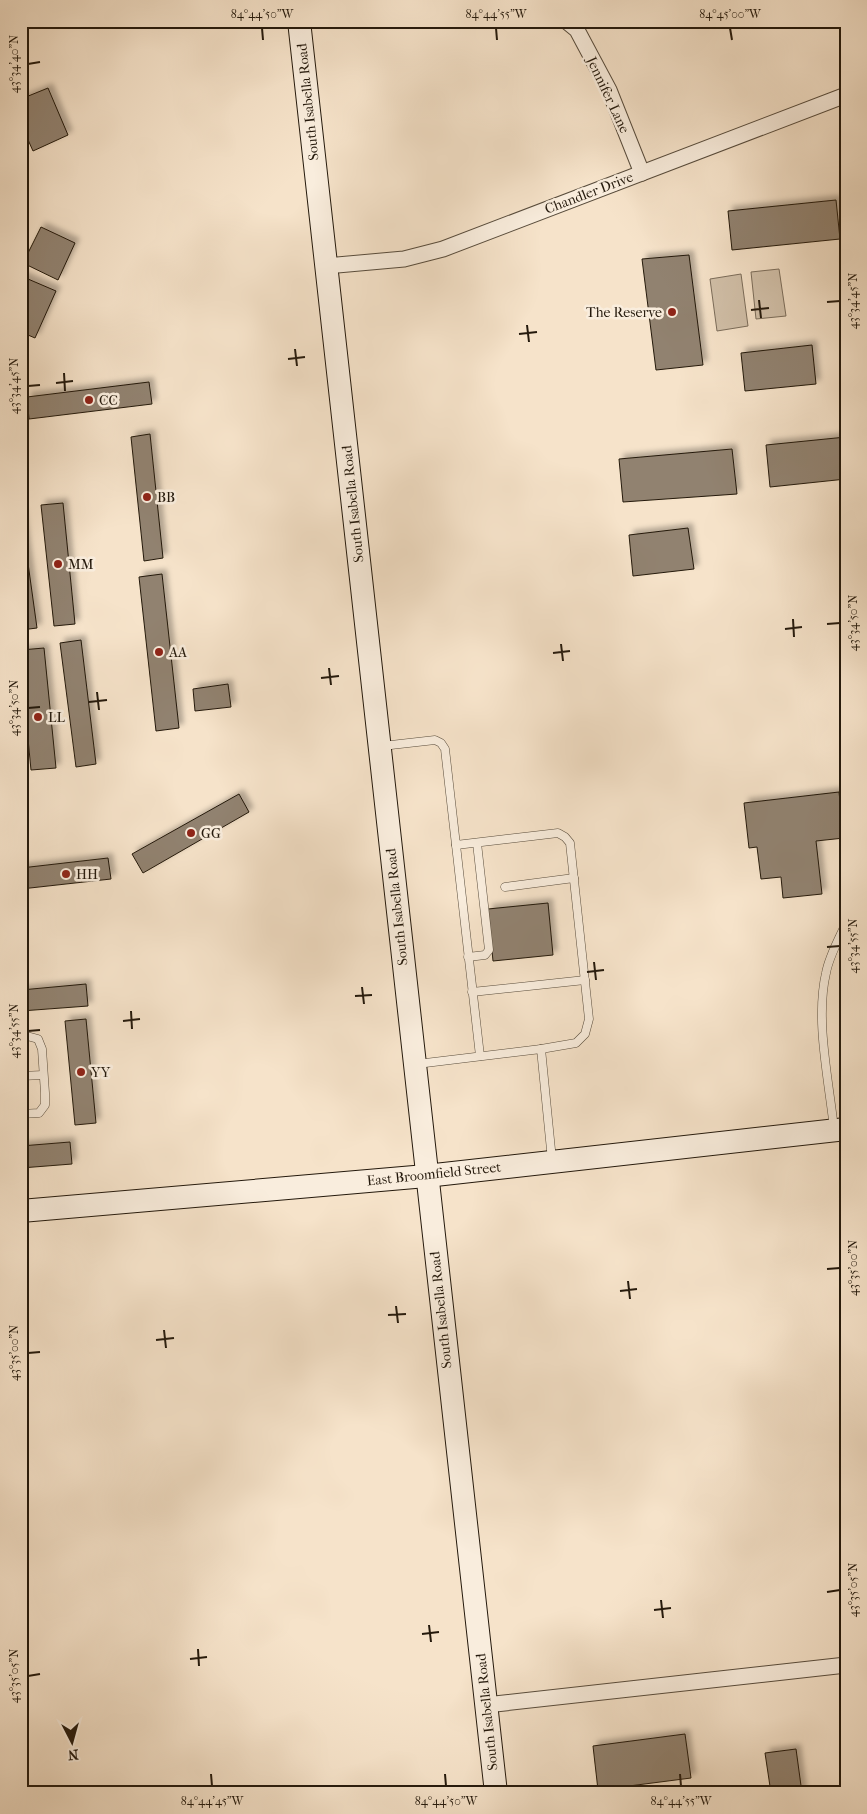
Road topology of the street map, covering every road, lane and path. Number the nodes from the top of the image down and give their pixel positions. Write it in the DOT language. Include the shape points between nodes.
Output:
graph roads {
  1 [pos="299,21"];
  2 [pos="566,21"];
  3 [pos="846,95"];
  4 [pos="642,173"];
  5 [pos="326,266"];
  6 [pos="379,747"];
  7 [pos="477,843"];
  8 [pos="456,845"];
  9 [pos="574,878"];
  10 [pos="505,887"];
  11 [pos="846,923"];
  12 [pos="468,957"];
  13 [pos="585,980"];
  14 [pos="472,992"];
  15 [pos="21,1036"];
  16 [pos="541,1049"];
  17 [pos="480,1056"];
  18 [pos="414,1064"];
  19 [pos="43,1075"];
  20 [pos="21,1076"];
  21 [pos="21,1114"];
  22 [pos="840,1129"];
  23 [pos="552,1162"];
  24 [pos="426,1176"];
  25 [pos="21,1211"];
  26 [pos="846,1665"];
  27 [pos="486,1705"];
  28 [pos="496,1793"];
  1 -- 5 [label="main road, South Isabella Road"];
  2 -- 4 [label="street, Jennifer Lane" via="577,30 609,90"];
  3 -- 4 [label="street, Chandler Drive"];
  4 -- 5 [label="street, Chandler Drive" via="443,249 404,259"];
  5 -- 6 [label="main road, South Isabella Road"];
  6 -- 8 [label="lane" via="435,740 441,743"];
  6 -- 18 [label="main road, South Isabella Road"];
  7 -- 8 [label="lane"];
  7 -- 9 [label="lane" via="558,833 570,843"];
  7 -- 12 [label="lane" via="489,950 485,955"];
  8 -- 12 [label="lane"];
  9 -- 10 [label="lane"];
  9 -- 13 [label="lane"];
  11 -- 22 [label="lane" via="826,970 822,993 823,1031"];
  12 -- 14 [label="lane"];
  13 -- 14 [label="lane"];
  13 -- 16 [label="lane" via="589,1019 585,1034 576,1043"];
  14 -- 17 [label="lane"];
  15 -- 19 [label="lane" via="38,1039"];
  16 -- 17 [label="lane"];
  16 -- 23 [label="lane"];
  17 -- 18 [label="lane"];
  18 -- 24 [label="main road, South Isabella Road"];
  19 -- 20 [label="lane"];
  19 -- 21 [label="lane" via="45,1105 39,1113"];
  22 -- 23 [label="main road, East Broomfield Street"];
  23 -- 24 [label="main road, East Broomfield Street"];
  24 -- 25 [label="main road, East Broomfield Street"];
  24 -- 27 [label="main road, South Isabella Road"];
  26 -- 27 [label="street"];
  27 -- 28 [label="main road, South Isabella Road"];
}
